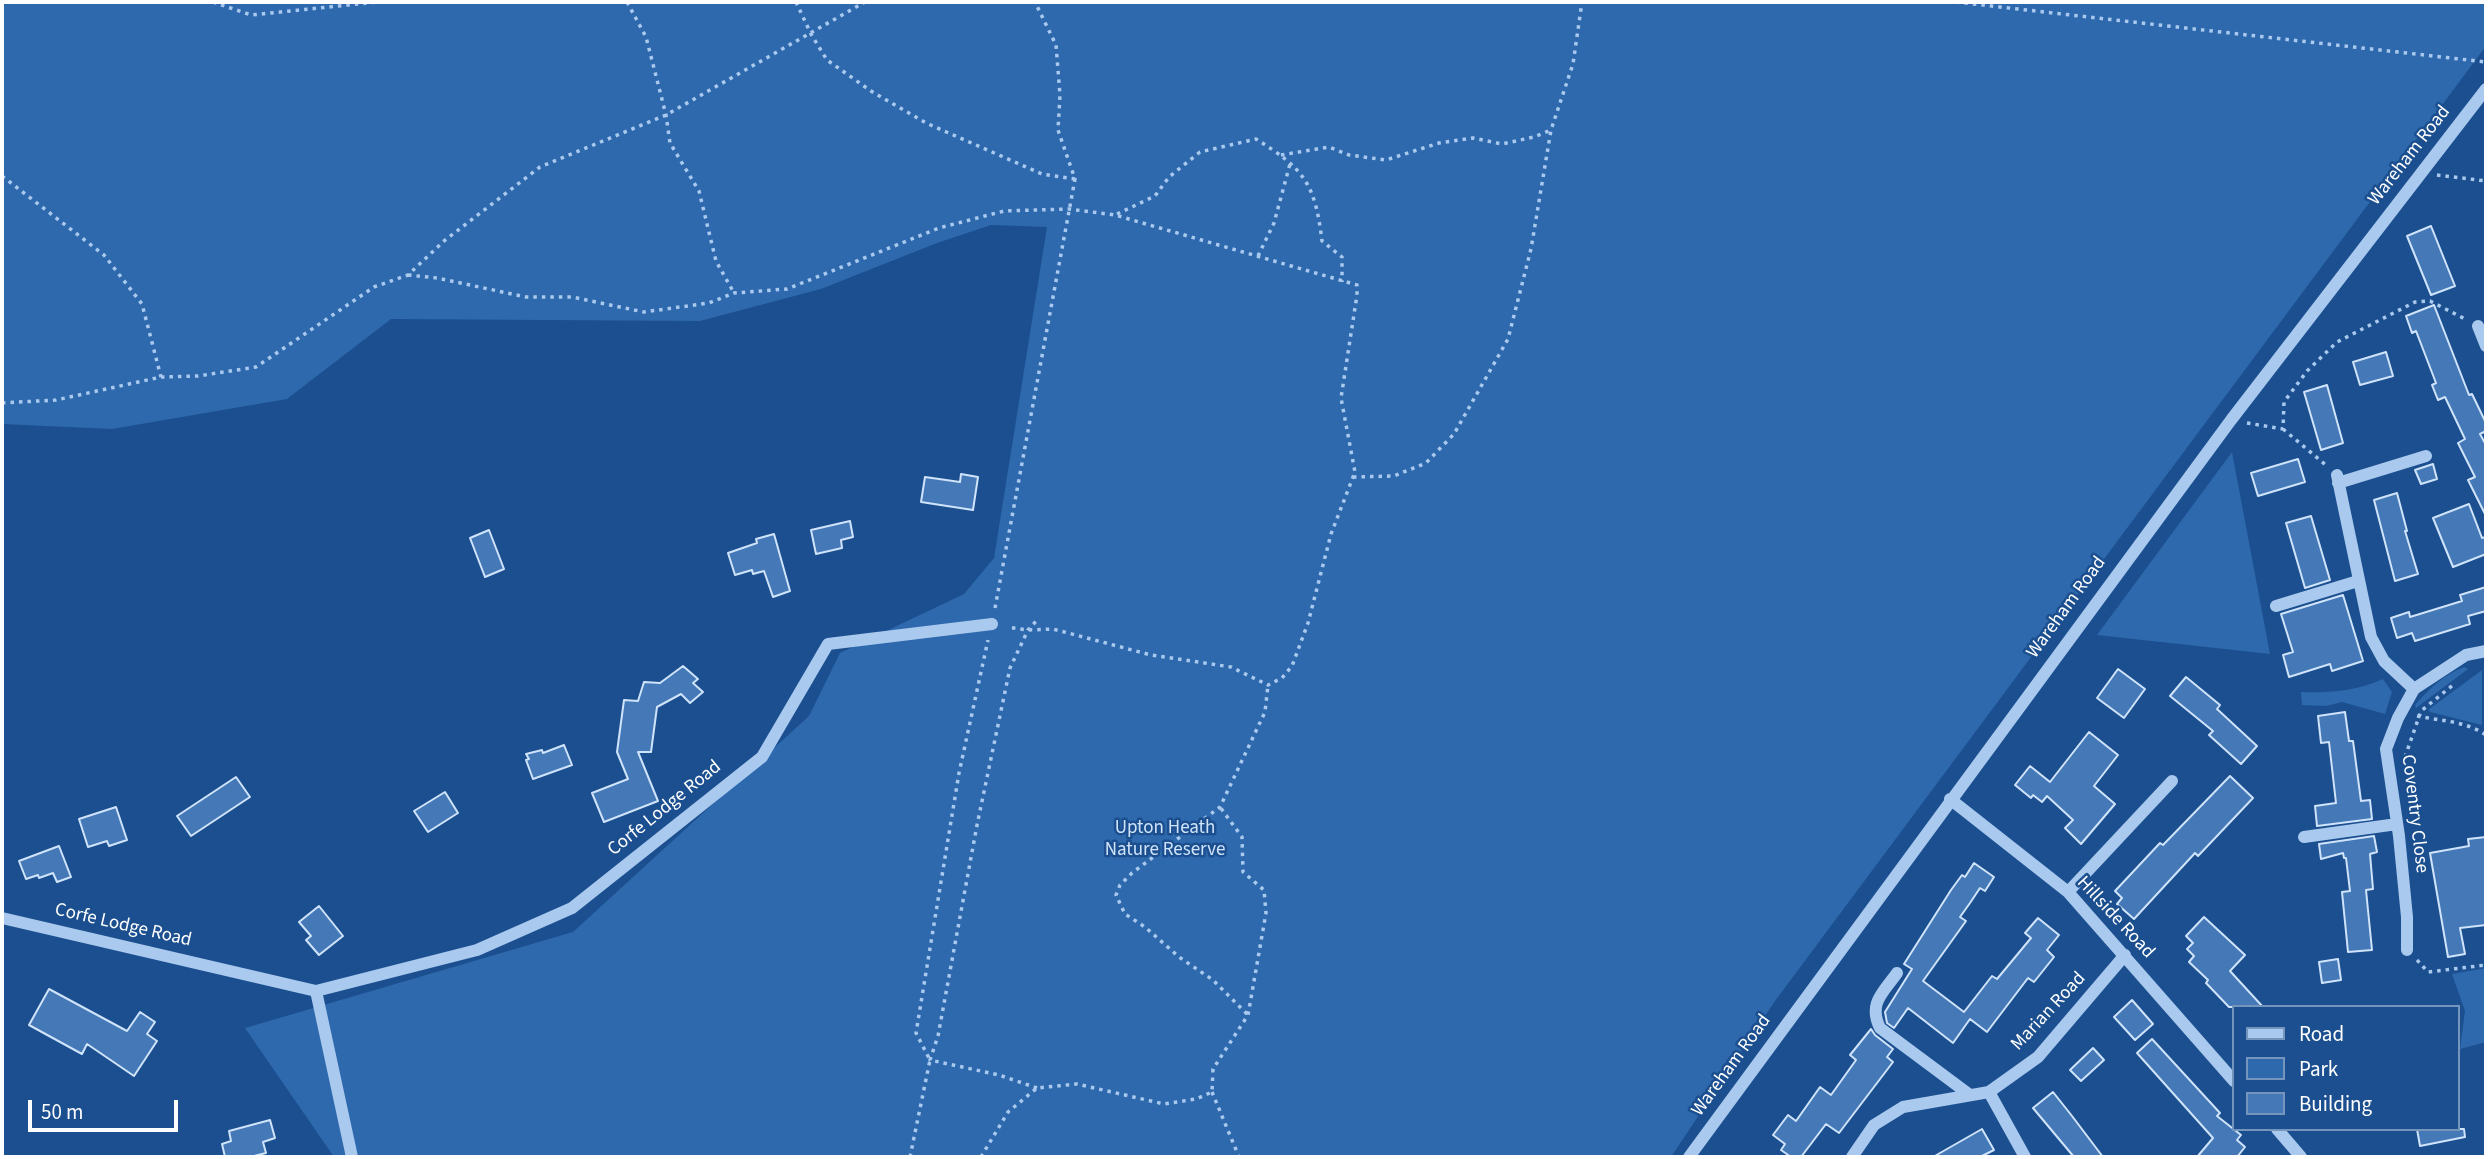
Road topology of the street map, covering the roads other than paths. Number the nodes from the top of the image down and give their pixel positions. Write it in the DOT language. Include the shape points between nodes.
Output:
graph roads {
  1 [pos="2486,89"];
  2 [pos="2478,326"];
  3 [pos="2486,346"];
  4 [pos="2426,456"];
  5 [pos="2358,581"];
  6 [pos="2276,606"];
  7 [pos="992,624"];
  8 [pos="2486,651"];
  9 [pos="2414,689"];
  10 [pos="2172,781"];
  11 [pos="1951,799"];
  12 [pos="2397,824"];
  13 [pos="2304,837"];
  14 [pos="2068,892"];
  15 [pos="2,918"];
  16 [pos="2407,950"];
  17 [pos="2125,956"];
  18 [pos="1897,973"];
  19 [pos="316,991"];
  20 [pos="2232,1079"];
  21 [pos="1989,1092"];
  22 [pos="1970,1095"];
  23 [pos="2279,1131"];
  24 [pos="352,1157"];
  25 [pos="1689,1157"];
  26 [pos="1852,1157"];
  27 [pos="2025,1157"];
  28 [pos="2301,1157"];
  1 -- 11 [label="street, Wareham Road" via="2231,420"];
  2 -- 3 [label="street"];
  4 -- 5 [label="street" via="2338,479"];
  5 -- 6 [label="street"];
  5 -- 9 [label="street" via="2371,638 2384,661"];
  7 -- 19 [label="street, Corfe Lodge Road" via="828,644 762,757 572,908 477,950"];
  8 -- 9 [label="street, Coventry Close" via="2466,655"];
  9 -- 12 [label="street, Coventry Close" via="2386,749"];
  10 -- 14 [label="street"];
  11 -- 14 [label="street, Hillside Road"];
  11 -- 25 [label="street, Wareham Road"];
  12 -- 13 [label="street"];
  12 -- 16 [label="street, Coventry Close"];
  14 -- 17 [label="street, Hillside Road"];
  15 -- 19 [label="street, Corfe Lodge Road"];
  17 -- 20 [label="street, Hillside Road"];
  17 -- 21 [label="street, Marian Road" via="2038,1057"];
  18 -- 22 [label="street" via="1875,1004 1880,1028"];
  19 -- 24 [label="street"];
  21 -- 22 [label="street, Marian Road"];
  21 -- 27 [label="street"];
  22 -- 26 [label="street, Marian Road" via="1903,1107 1874,1125"];
  23 -- 28 [label="street"];
}
